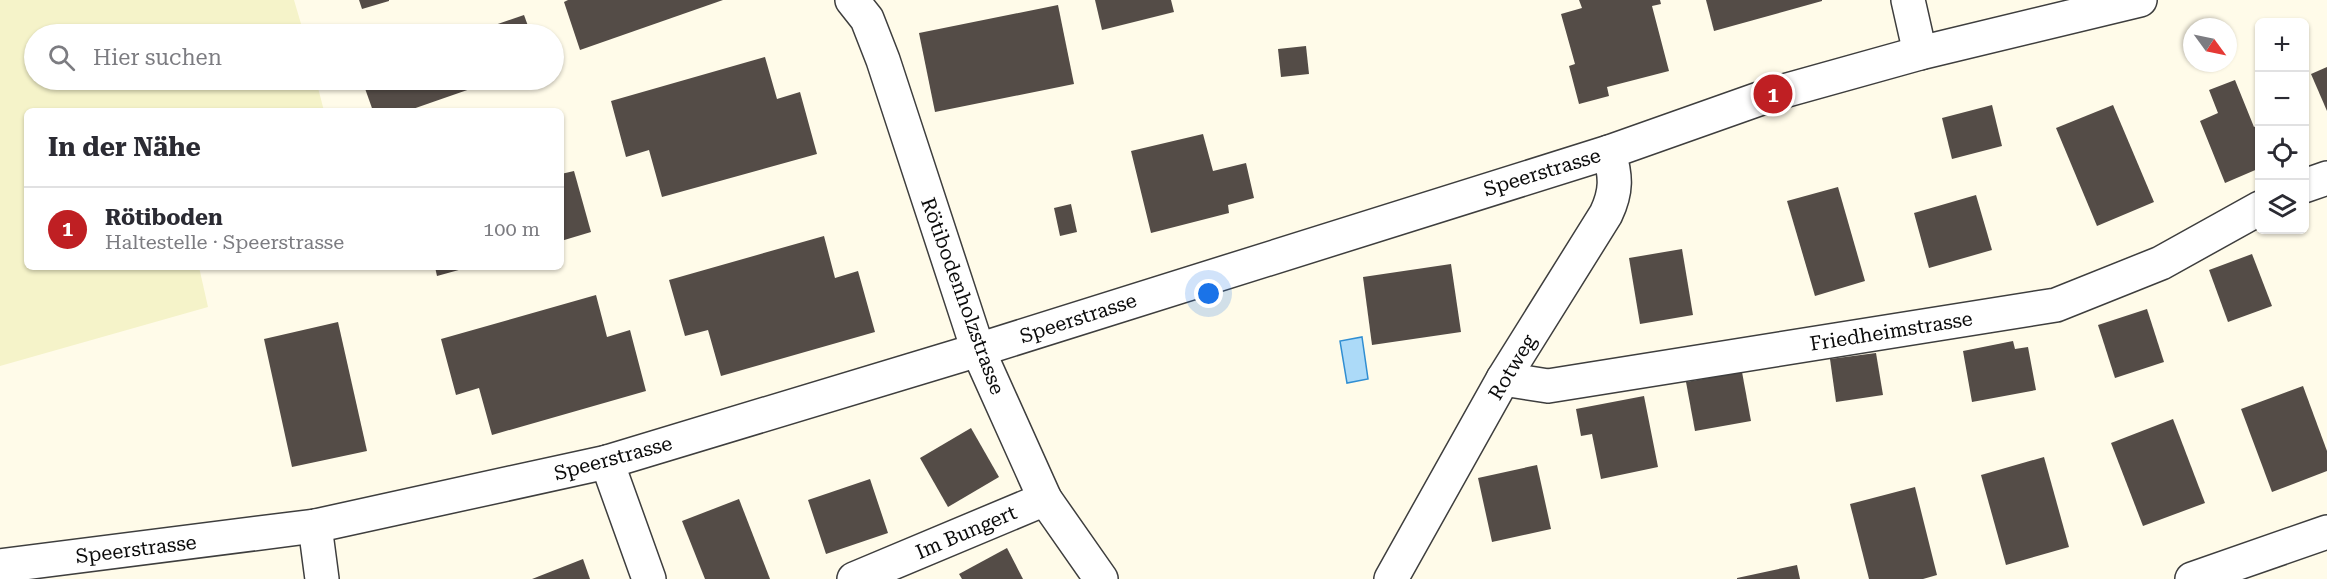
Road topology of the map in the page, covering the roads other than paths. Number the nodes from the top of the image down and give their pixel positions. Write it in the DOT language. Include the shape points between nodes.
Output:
graph roads {
  1 [pos="852,0"];
  2 [pos="1908,0"];
  3 [pos="2140,0"];
  4 [pos="1920,53"];
  5 [pos="1609,152"];
  6 [pos="2327,178"];
  7 [pos="2309,184"];
  8 [pos="2255,210"];
  9 [pos="978,350"];
  10 [pos="1503,380"];
  11 [pos="607,462"];
  12 [pos="1045,499"];
  13 [pos="315,526"];
  14 [pos="2327,532"];
  15 [pos="0,566"];
  16 [pos="322,579"];
  17 [pos="649,579"];
  18 [pos="854,579"];
  19 [pos="1101,579"];
  20 [pos="1391,579"];
  21 [pos="2192,579"];
  1 -- 9 [label="street, Rötibodenholzstrasse" via="867,19 883,60"];
  2 -- 4 [label="street"];
  3 -- 4 [label="street, Speerstrasse"];
  4 -- 5 [label="street, Speerstrasse" via="1773,94"];
  5 -- 9 [label="street, Speerstrasse"];
  5 -- 10 [label="street, Rotweg" via="1616,180 1614,196"];
  6 -- 7 [label="street"];
  8 -- 10 [label="street, Friedheimstrasse" via="2161,263 2056,305 1548,386"];
  9 -- 11 [label="street, Speerstrasse"];
  9 -- 12 [label="street, Rötibodenholzstrasse"];
  10 -- 20 [label="street, Rotweg"];
  11 -- 13 [label="street, Speerstrasse"];
  11 -- 17 [label="street"];
  12 -- 18 [label="street, Im Bungert"];
  12 -- 19 [label="street, Rötibodenholzstrasse"];
  13 -- 15 [label="street, Speerstrasse"];
  13 -- 16 [label="street"];
  14 -- 21 [label="street"];
}
